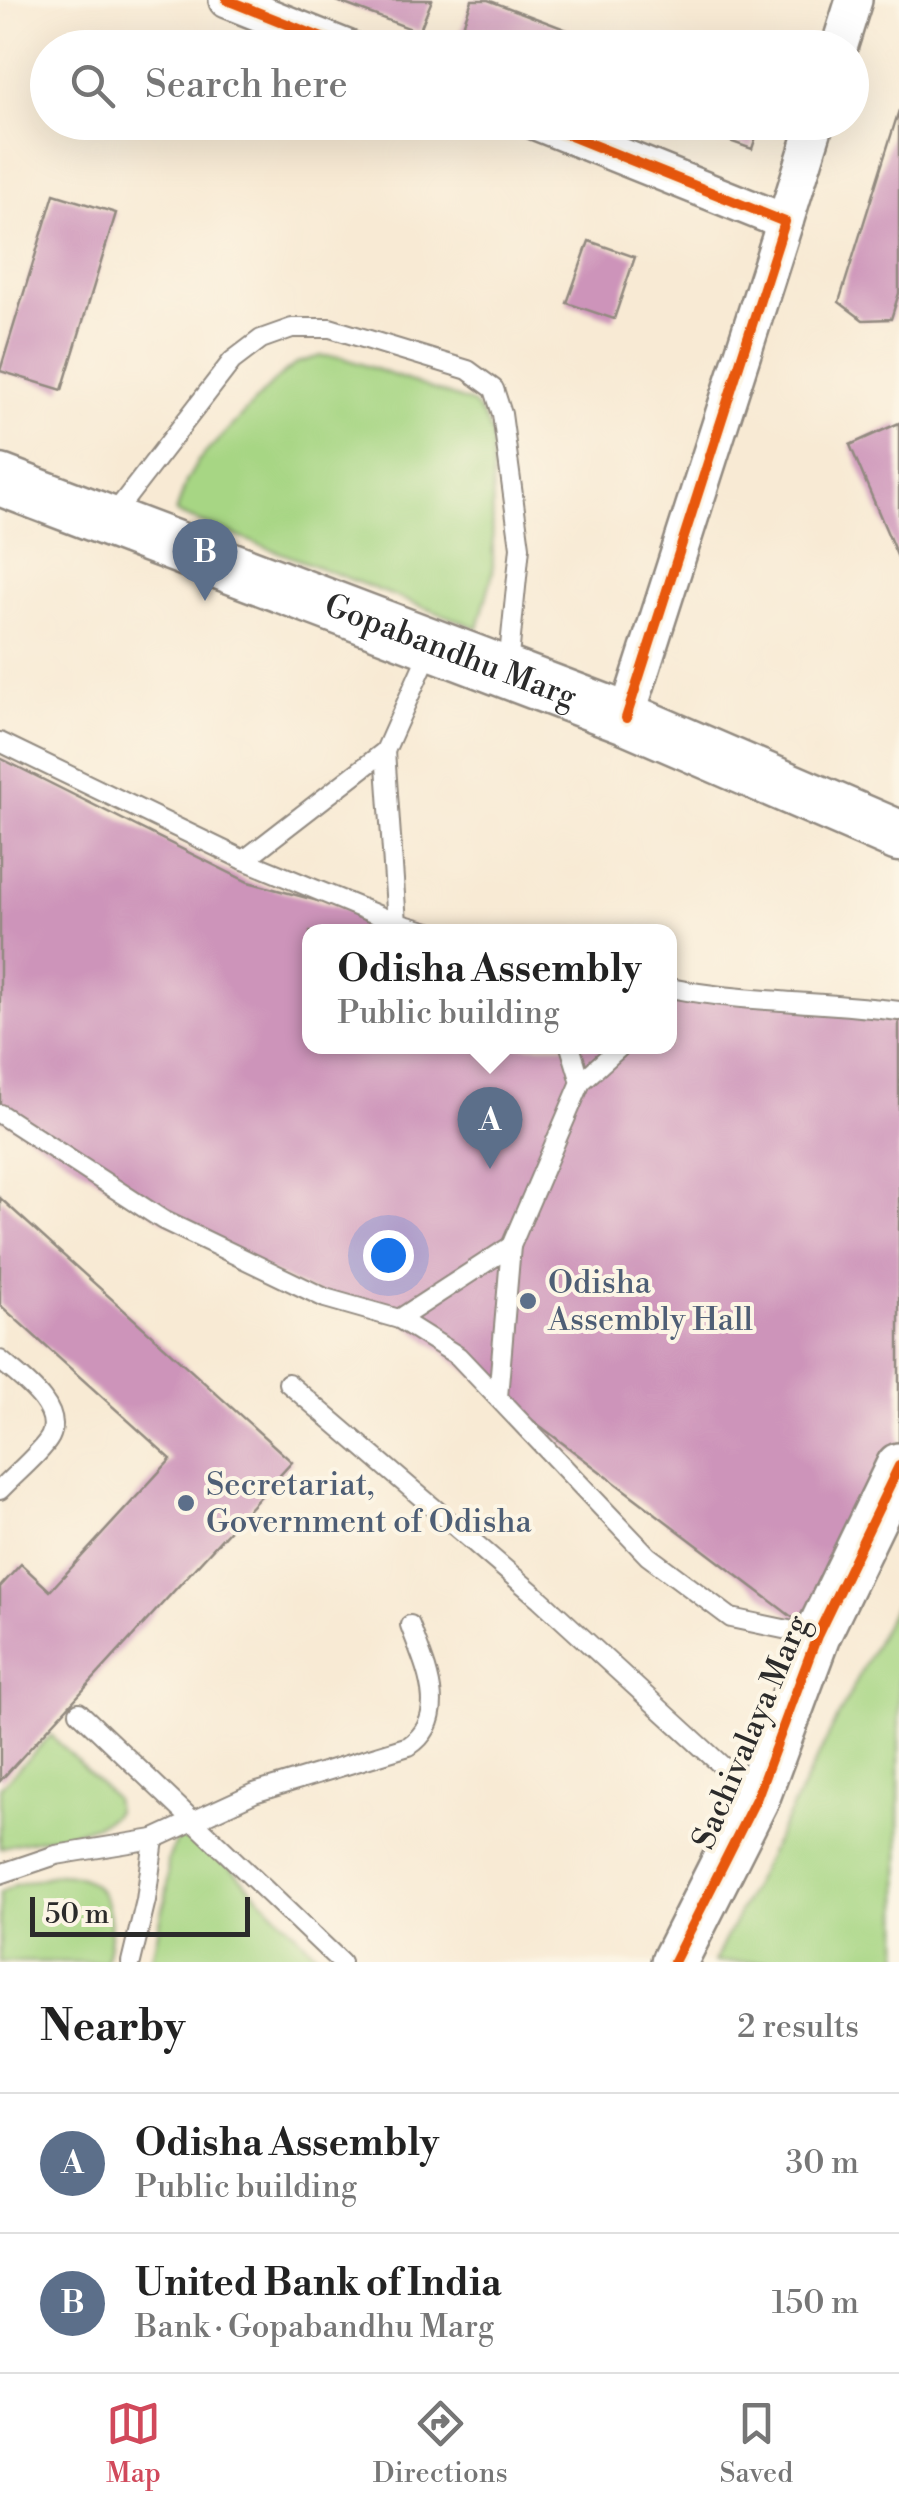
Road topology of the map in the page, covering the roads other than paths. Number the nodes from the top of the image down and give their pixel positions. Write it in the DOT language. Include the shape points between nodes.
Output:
graph roads {
  1 [pos="227,0"];
  2 [pos="854,0"];
  3 [pos="302,30"];
  4 [pos="845,30"];
  5 [pos="581,140"];
  6 [pos="810,140"];
  7 [pos="785,222"];
  8 [pos="0,480"];
  9 [pos="109,520"];
  10 [pos="432,644"];
  11 [pos="507,672"];
  12 [pos="626,718"];
  13 [pos="0,742"];
  14 [pos="386,750"];
  15 [pos="899,836"];
  16 [pos="244,860"];
  17 [pos="397,923"];
  18 [pos="401,924"];
  19 [pos="678,989"];
  20 [pos="899,1011"];
  21 [pos="572,1054"];
  22 [pos="612,1054"];
  23 [pos="580,1082"];
  24 [pos="0,1114"];
  25 [pos="512,1246"];
  26 [pos="399,1319"];
  27 [pos="0,1360"];
  28 [pos="288,1382"];
  29 [pos="498,1397"];
  30 [pos="899,1466"];
  31 [pos="0,1490"];
  32 [pos="899,1536"];
  33 [pos="410,1625"];
  34 [pos="816,1636"];
  35 [pos="78,1712"];
  36 [pos="757,1798"];
  37 [pos="194,1821"];
  38 [pos="154,1839"];
  39 [pos="0,1874"];
  40 [pos="131,1962"];
  41 [pos="340,1962"];
  42 [pos="674,1962"];
  43 [pos="692,1962"];
  1 -- 3 [label="street"];
  2 -- 4 [label="street"];
  5 -- 7 [label="street"];
  6 -- 7 [label="street"];
  7 -- 12 [label="street"];
  8 -- 9 [label="main road, Gopabandhu Marg"];
  9 -- 10 [label="main road, Gopabandhu Marg"];
  9 -- 11 [label="lane" via="232,361 261,339 292,328 330,328 468,370 494,389 502,414 520,547"];
  10 -- 11 [label="main road, Gopabandhu Marg"];
  10 -- 14 [label="lane"];
  11 -- 12 [label="main road, Gopabandhu Marg"];
  12 -- 15 [label="main road, Gopabandhu Marg"];
  13 -- 16 [label="lane"];
  14 -- 16 [label="lane"];
  14 -- 17 [label="lane"];
  16 -- 17 [label="lane"];
  17 -- 18 [label="lane"];
  19 -- 20 [label="lane" via="725,999"];
  21 -- 23 [label="lane"];
  22 -- 23 [label="lane"];
  23 -- 25 [label="lane"];
  24 -- 26 [label="lane" via="163,1220 325,1298"];
  25 -- 26 [label="lane"];
  25 -- 29 [label="lane"];
  26 -- 29 [label="lane" via="458,1356"];
  27 -- 31 [label="lane" via="40,1397 52,1424 50,1437"];
  28 -- 36 [label="lane" via="540,1598"];
  29 -- 34 [label="lane" via="648,1556 731,1618"];
  30 -- 34 [label="street, Sachivalaya Marg"];
  32 -- 43 [label="street, Sachivalaya Marg"];
  33 -- 37 [label="lane" via="432,1700 423,1737 254,1792"];
  34 -- 36 [label="street, Sachivalaya Marg"];
  35 -- 37 [label="lane"];
  36 -- 42 [label="street, Sachivalaya Marg"];
  37 -- 38 [label="lane"];
  37 -- 41 [label="lane"];
  38 -- 39 [label="lane" via="56,1855"];
  38 -- 40 [label="lane"];
}
